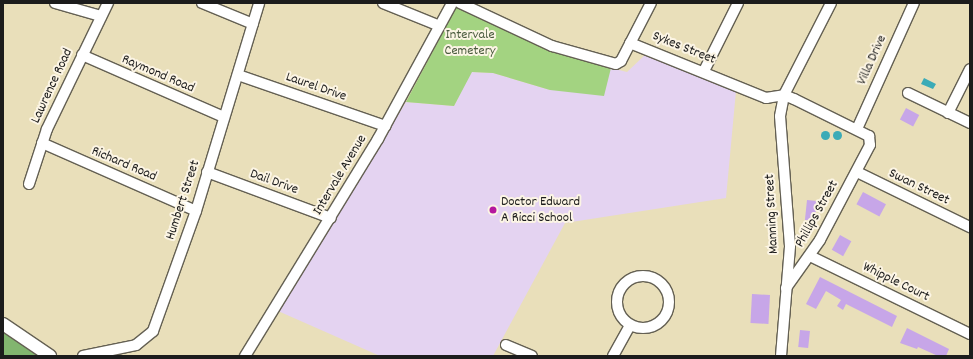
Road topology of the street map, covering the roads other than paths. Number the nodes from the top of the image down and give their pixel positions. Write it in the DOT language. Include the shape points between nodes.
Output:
graph roads {
  1 [pos="55,3"];
  2 [pos="108,3"];
  3 [pos="202,3"];
  4 [pos="259,3"];
  5 [pos="384,3"];
  6 [pos="452,3"];
  7 [pos="460,3"];
  8 [pos="651,3"];
  9 [pos="738,3"];
  10 [pos="831,3"];
  11 [pos="914,3"];
  12 [pos="101,16"];
  13 [pos="253,24"];
  14 [pos="440,26"];
  15 [pos="630,43"];
  16 [pos="82,55"];
  17 [pos="970,69"];
  18 [pos="704,71"];
  19 [pos="238,75"];
  20 [pos="908,92"];
  21 [pos="784,95"];
  22 [pos="948,113"];
  23 [pos="224,117"];
  24 [pos="970,123"];
  25 [pos="385,126"];
  26 [pos="857,129"];
  27 [pos="42,143"];
  28 [pos="207,172"];
  29 [pos="857,172"];
  30 [pos="30,184"];
  31 [pos="196,211"];
  32 [pos="331,218"];
  33 [pos="970,227"];
  34 [pos="810,256"];
  35 [pos="786,288"];
  36 [pos="3,324"];
  37 [pos="630,325"];
  38 [pos="970,334"];
  39 [pos="506,345"];
  40 [pos="50,356"];
  41 [pos="82,356"];
  42 [pos="245,356"];
  43 [pos="532,356"];
  44 [pos="613,356"];
  45 [pos="781,356"];
  1 -- 12 [label="street"];
  2 -- 12 [label="street, Lawrence Road"];
  3 -- 13 [label="street"];
  4 -- 13 [label="street, Humbert Street"];
  5 -- 14 [label="street"];
  6 -- 14 [label="street, Intervale Avenue"];
  7 -- 15 [label="street, Sykes Street" via="552,46 611,64 621,61"];
  8 -- 15 [label="street"];
  9 -- 18 [label="street"];
  10 -- 21 [label="street, Manning Street"];
  11 -- 26 [label="street, Villa Drive"];
  12 -- 16 [label="street, Lawrence Road"];
  13 -- 19 [label="street, Humbert Street"];
  14 -- 25 [label="street, Intervale Avenue"];
  15 -- 18 [label="street, Sykes Street"];
  16 -- 23 [label="street, Raymond Road"];
  16 -- 27 [label="street, Lawrence Road"];
  17 -- 22 [label="street"];
  18 -- 21 [label="street, Sykes Street" via="766,98"];
  19 -- 23 [label="street, Humbert Street"];
  19 -- 25 [label="street, Laurel Drive"];
  20 -- 22 [label="street"];
  21 -- 26 [label="street"];
  21 -- 35 [label="street, Manning Street" via="780,116 790,246"];
  22 -- 24 [label="street"];
  23 -- 28 [label="street, Humbert Street"];
  25 -- 32 [label="street, Intervale Avenue"];
  26 -- 29 [label="street" via="869,136 871,141"];
  27 -- 30 [label="street, Lawrence Road"];
  27 -- 31 [label="street, Richard Road"];
  28 -- 31 [label="street, Humbert Street"];
  28 -- 32 [label="street, Dail Drive"];
  29 -- 33 [label="street, Swan Street"];
  29 -- 34 [label="street, Phillips Street"];
  31 -- 41 [label="street, Humbert Street" via="153,331 136,346"];
  32 -- 42 [label="street, Intervale Avenue"];
  34 -- 35 [label="street, Phillips Street"];
  34 -- 38 [label="street, Whipple Court"];
  35 -- 45 [label="street, Manning Street"];
  36 -- 40 [label="main road"];
  37 -- 37 [label="street" via="618,310 620,290 635,277 655,279 668,295 666,315 650,328"];
  37 -- 44 [label="street"];
  39 -- 43 [label="street"];
}
